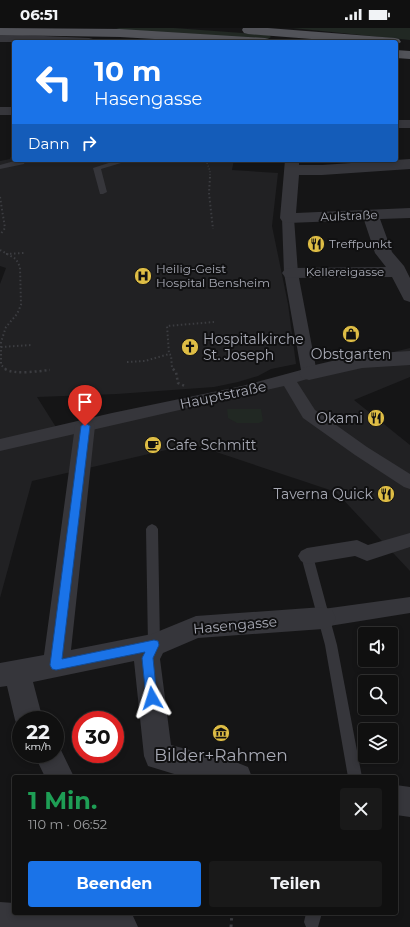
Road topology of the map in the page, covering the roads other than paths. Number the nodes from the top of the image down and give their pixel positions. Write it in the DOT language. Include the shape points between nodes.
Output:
graph roads {
  1 [pos="218,28"];
  2 [pos="0,31"];
  3 [pos="95,34"];
  4 [pos="278,37"];
  5 [pos="0,38"];
  6 [pos="222,40"];
  7 [pos="348,40"];
  8 [pos="398,42"];
  9 [pos="410,43"];
  10 [pos="398,54"];
  11 [pos="410,55"];
  12 [pos="0,111"];
  13 [pos="12,111"];
  14 [pos="398,124"];
  15 [pos="410,124"];
  16 [pos="21,162"];
  17 [pos="120,162"];
  18 [pos="410,164"];
  19 [pos="292,165"];
  20 [pos="0,167"];
  21 [pos="103,192"];
  22 [pos="410,213"];
  23 [pos="370,215"];
  24 [pos="288,218"];
  25 [pos="291,272"];
  26 [pos="398,272"];
  27 [pos="410,296"];
  28 [pos="410,358"];
  29 [pos="309,373"];
  30 [pos="288,380"];
  31 [pos="85,426"];
  32 [pos="0,445"];
  33 [pos="410,482"];
  34 [pos="152,529"];
  35 [pos="410,540"];
  36 [pos="307,556"];
  37 [pos="410,605"];
  38 [pos="323,618"];
  39 [pos="154,645"];
  40 [pos="56,665"];
  41 [pos="8,674"];
  42 [pos="26,711"];
  43 [pos="53,763"];
  44 [pos="59,775"];
  45 [pos="230,775"];
  46 [pos="354,775"];
  47 [pos="398,800"];
  48 [pos="410,802"];
  49 [pos="10,921"];
  50 [pos="122,927"];
  1 -- 4 [label="main road"];
  2 -- 3 [label="main road"];
  3 -- 5 [label="street"];
  3 -- 6 [label="main road"];
  4 -- 7 [label="main road"];
  8 -- 9 [label="main road"];
  10 -- 11 [label="main road"];
  12 -- 13 [label="street"];
  14 -- 15 [label="street"];
  16 -- 20 [label="lane"];
  17 -- 21 [label="lane" via="97,168"];
  18 -- 19 [label="street" via="322,170"];
  19 -- 24 [label="street"];
  22 -- 23 [label="street, Aulstraße"];
  23 -- 24 [label="street, Aulstraße"];
  23 -- 26 [label="street, Kellereigasse" via="384,253"];
  24 -- 25 [label="street"];
  25 -- 26 [label="street, Kellereigasse"];
  25 -- 29 [label="street"];
  26 -- 27 [label="street, Kellereigasse"];
  28 -- 29 [label="street" via="362,361"];
  29 -- 30 [label="street, Hauptstraße"];
  30 -- 31 [label="street, Hauptstraße"];
  30 -- 33 [label="street" via="309,414"];
  31 -- 32 [label="street, Hauptstraße"];
  31 -- 40 [label="street"];
  34 -- 39 [label="lane"];
  35 -- 36 [label="street" via="367,553 357,548"];
  36 -- 38 [label="lane"];
  37 -- 38 [label="street, Hasengasse"];
  38 -- 39 [label="street, Hasengasse" via="196,627"];
  38 -- 46 [label="lane" via="331,645"];
  39 -- 40 [label="street, Hasengasse"];
  39 -- 45 [label="street" via="148,658 158,756"];
  40 -- 41 [label="street, Hasengasse"];
  41 -- 42 [label="street, Hasengasse"];
  43 -- 44 [label="street"];
  47 -- 48 [label="street"];
  49 -- 50 [label="street"];
}
